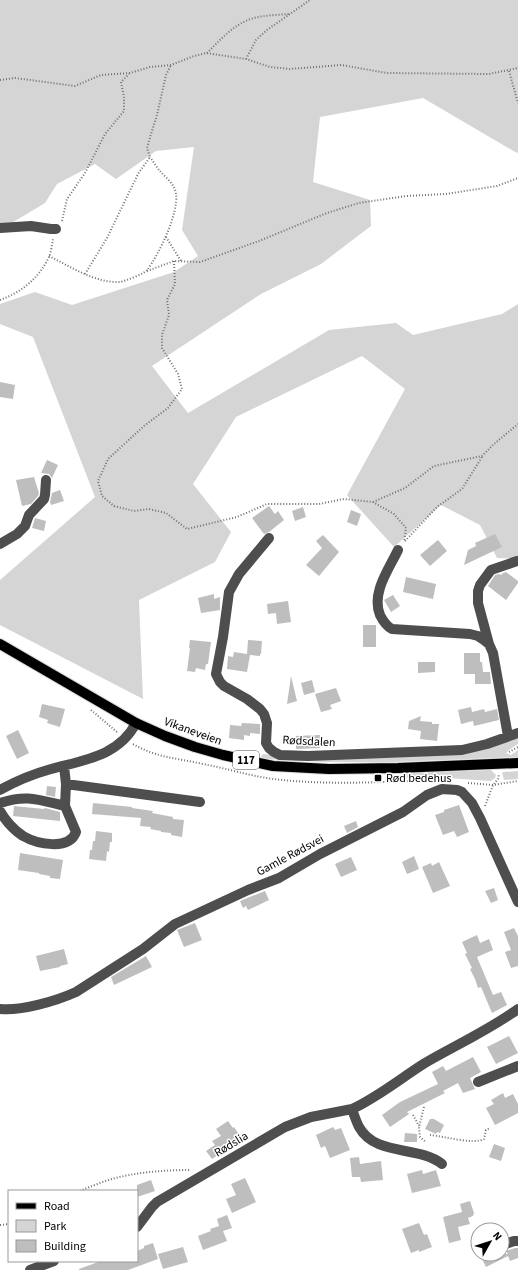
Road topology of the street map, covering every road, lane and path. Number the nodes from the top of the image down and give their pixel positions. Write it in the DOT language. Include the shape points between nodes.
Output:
graph roads {
  1 [pos="310,0"];
  2 [pos="289,14"];
  3 [pos="206,53"];
  4 [pos="246,59"];
  5 [pos="171,65"];
  6 [pos="518,68"];
  7 [pos="509,71"];
  8 [pos="130,73"];
  9 [pos="0,80"];
  10 [pos="518,103"];
  11 [pos="150,157"];
  12 [pos="518,178"];
  13 [pos="0,228"];
  14 [pos="56,229"];
  15 [pos="166,236"];
  16 [pos="49,256"];
  17 [pos="174,261"];
  18 [pos="181,261"];
  19 [pos="146,271"];
  20 [pos="85,274"];
  21 [pos="0,300"];
  22 [pos="518,424"];
  23 [pos="482,456"];
  24 [pos="46,480"];
  25 [pos="373,502"];
  26 [pos="268,538"];
  27 [pos="0,544"];
  28 [pos="401,546"];
  29 [pos="517,561"];
  30 [pos="0,644"];
  31 [pos="489,644"];
  32 [pos="136,723"];
  33 [pos="513,735"];
  34 [pos="518,747"];
  35 [pos="508,753"];
  36 [pos="518,763"];
  37 [pos="64,766"];
  38 [pos="500,773"];
  39 [pos="66,784"];
  40 [pos="0,790"];
  41 [pos="200,802"];
  42 [pos="0,803"];
  43 [pos="65,806"];
  44 [pos="0,811"];
  45 [pos="480,818"];
  46 [pos="518,902"];
  47 [pos="0,1009"];
  48 [pos="518,1009"];
  49 [pos="518,1066"];
  50 [pos="478,1082"];
  51 [pos="424,1107"];
  52 [pos="352,1109"];
  53 [pos="413,1115"];
  54 [pos="419,1127"];
  55 [pos="490,1128"];
  56 [pos="430,1135"];
  57 [pos="426,1142"];
  58 [pos="442,1164"];
  59 [pos="202,1176"];
  60 [pos="83,1190"];
  61 [pos="138,1226"];
  62 [pos="51,1262"];
  63 [pos="30,1270"];
  1 -- 2 [label="path"];
  2 -- 3 [label="path" via="255,18 239,24"];
  2 -- 4 [label="path" via="256,40"];
  3 -- 4 [label="path"];
  3 -- 5 [label="path"];
  4 -- 7 [label="path" via="270,67 290,69 341,65 387,73 490,74"];
  5 -- 8 [label="path"];
  5 -- 11 [label="path" via="166,75 147,148"];
  6 -- 7 [label="path"];
  7 -- 10 [label="path"];
  8 -- 9 [label="path" via="101,75 74,86 15,78"];
  8 -- 14 [label="path" via="121,82 124,111 104,134 85,173 67,199 63,220"];
  11 -- 15 [label="path" via="176,192 177,203"];
  11 -- 20 [label="path" via="138,174"];
  12 -- 18 [label="path" via="497,186 359,203 200,262"];
  13 -- 14 [label="street" via="31,226"];
  14 -- 16 [label="path"];
  15 -- 18 [label="path"];
  15 -- 19 [label="path"];
  16 -- 20 [label="path"];
  16 -- 21 [label="path" via="29,284"];
  17 -- 18 [label="path"];
  17 -- 19 [label="path"];
  17 -- 25 [label="path" via="175,284 167,300 169,315 162,336 162,348 178,374 182,389 168,408 108,459 98,481 102,496 114,506 134,511 149,509 166,513 186,529 237,517 267,504 319,504 344,499"];
  19 -- 20 [label="path" via="122,282 110,282"];
  22 -- 23 [label="path"];
  23 -- 25 [label="path" via="434,466 405,488"];
  23 -- 28 [label="path" via="462,489 437,507"];
  24 -- 27 [label="street" via="44,499 29,515 25,526"];
  25 -- 28 [label="path" via="394,514 406,528"];
  26 -- 33 [label="street, Rødsdalen" via="229,592 216,674 224,686 247,698 264,714 267,723 266,743 269,748 280,754 308,756 462,750"];
  28 -- 31 [label="street" via="379,591 379,611 385,624 392,629 470,634"];
  29 -- 31 [label="street, Rødsdalen" via="491,570 478,591 478,603"];
  30 -- 32 [label="main road, Vikaneveien / 117"];
  31 -- 33 [label="street, Rødsdalen"];
  32 -- 36 [label="main road, Vikaneveien / 117" via="195,747 273,766 329,770"];
  32 -- 37 [label="street" via="130,734 112,749"];
  34 -- 35 [label="path"];
  37 -- 39 [label="street"];
  37 -- 40 [label="street" via="26,777"];
  38 -- 45 [label="path"];
  39 -- 41 [label="street"];
  39 -- 43 [label="street"];
  42 -- 43 [label="street" via="11,799 32,798"];
  43 -- 44 [label="street" via="76,832 68,842 59,844 24,837"];
  45 -- 46 [label="street, Gamle Rødsvei"];
  45 -- 47 [label="street, Gamle Rødsvei" via="462,792 450,789 427,795 403,812 279,878 175,924 143,949 76,992 42,1003"];
  48 -- 52 [label="street, Rødslia"];
  49 -- 50 [label="street"];
  51 -- 54 [label="path"];
  52 -- 58 [label="street" via="358,1126 375,1142 431,1157"];
  52 -- 59 [label="street, Rødslia" via="311,1117 285,1127"];
  53 -- 54 [label="path"];
  54 -- 57 [label="path" via="420,1137"];
  55 -- 56 [label="path" via="486,1130 484,1139 476,1141"];
  59 -- 60 [label="path" via="196,1171 164,1170 113,1179"];
  59 -- 61 [label="street, Rødslia" via="157,1202"];
  62 -- 63 [label="street"];
}
